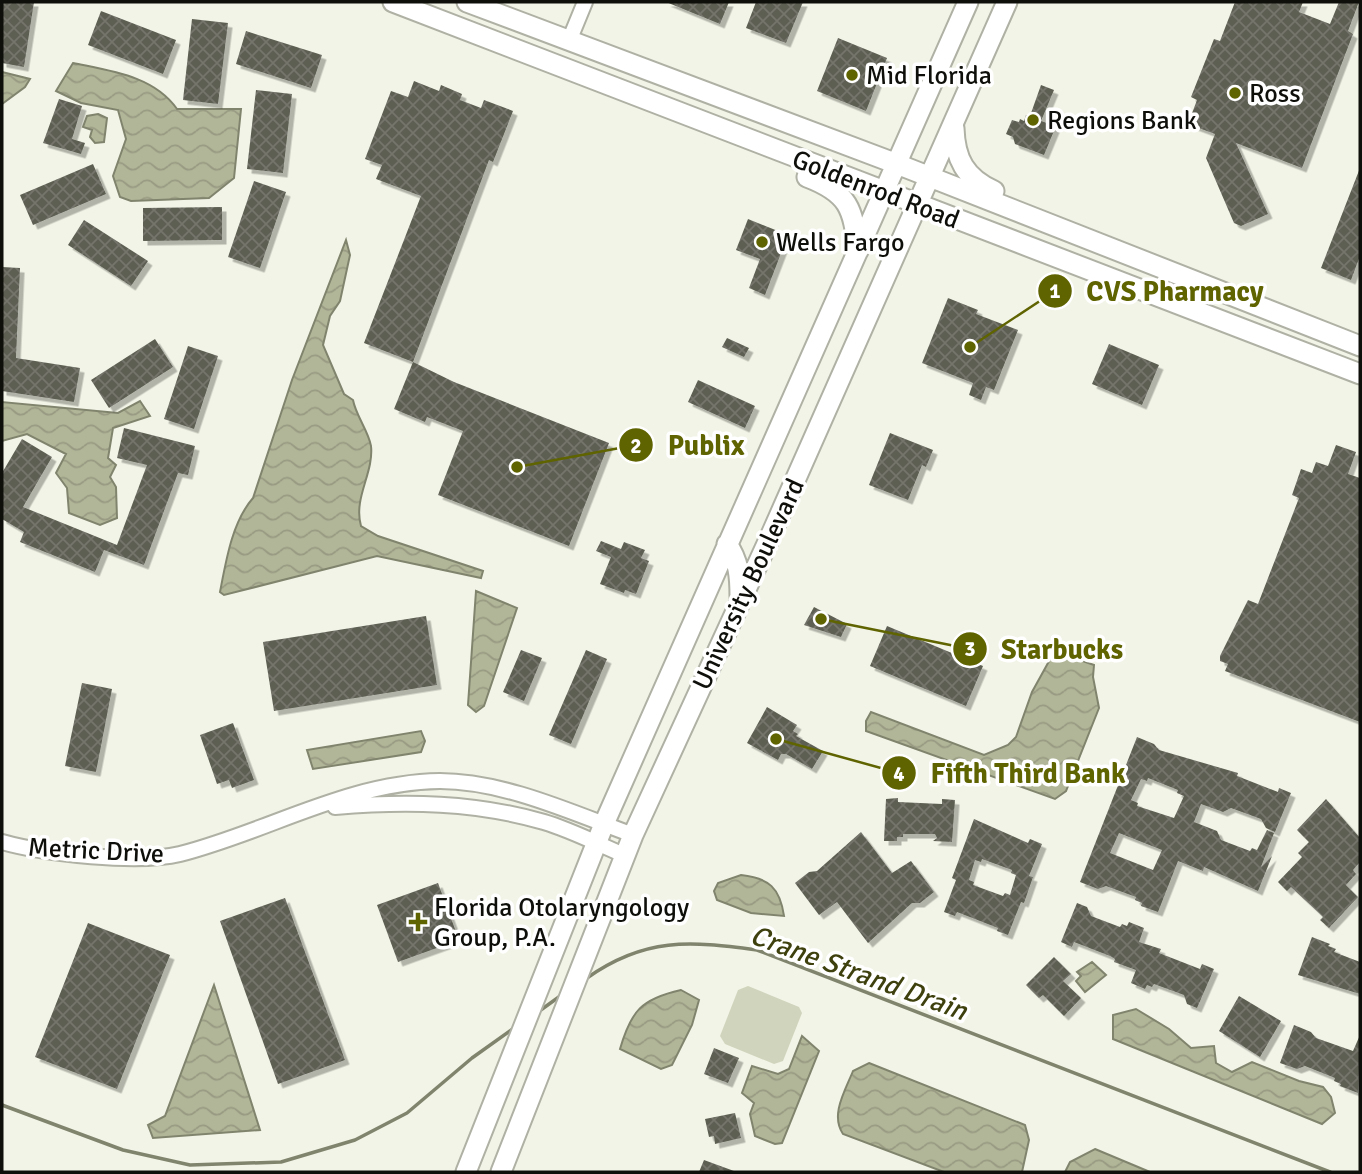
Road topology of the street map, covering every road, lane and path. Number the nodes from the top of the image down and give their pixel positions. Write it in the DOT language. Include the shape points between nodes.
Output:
graph roads {
  1 [pos="393,2"];
  2 [pos="467,2"];
  3 [pos="585,2"];
  4 [pos="968,2"];
  5 [pos="1007,2"];
  6 [pos="416,11"];
  7 [pos="569,41"];
  8 [pos="552,63"];
  9 [pos="697,89"];
  10 [pos="648,101"];
  11 [pos="954,125"];
  12 [pos="897,164"];
  13 [pos="930,178"];
  14 [pos="884,193"];
  15 [pos="918,205"];
  16 [pos="1078,236"];
  17 [pos="858,252"];
  18 [pos="1358,345"];
  19 [pos="1353,371"];
  20 [pos="727,544"];
  21 [pos="740,602"];
  22 [pos="441,781"];
  23 [pos="440,804"];
  24 [pos="309,810"];
  25 [pos="604,824"];
  26 [pos="633,835"];
  27 [pos="2,842"];
  28 [pos="596,844"];
  29 [pos="624,855"];
  30 [pos="466,1172"];
  31 [pos="501,1172"];
  1 -- 6 [label="main road, Goldenrod Road"];
  2 -- 7 [label="main road, Goldenrod Road"];
  3 -- 7 [label="street"];
  4 -- 12 [label="main road, University Boulevard"];
  5 -- 11 [label="main road, University Boulevard"];
  6 -- 7 [label="main road" via="438,10 535,46"];
  6 -- 8 [label="main road, Goldenrod Road"];
  7 -- 9 [label="main road, Goldenrod Road"];
  8 -- 9 [label="main road" via="580,59 663,88"];
  8 -- 10 [label="main road, Goldenrod Road"];
  9 -- 12 [label="main road, Goldenrod Road"];
  10 -- 14 [label="main road, Goldenrod Road"];
  10 -- 17 [label="main road" via="744,152 837,191 855,222"];
  11 -- 13 [label="main road, University Boulevard"];
  11 -- 16 [label="main road" via="954,145 972,180 1045,213"];
  12 -- 13 [label="main road, Goldenrod Road"];
  12 -- 14 [label="main road, University Boulevard"];
  13 -- 15 [label="main road, University Boulevard"];
  13 -- 16 [label="main road, Goldenrod Road"];
  14 -- 15 [label="main road, Goldenrod Road"];
  14 -- 17 [label="main road, University Boulevard"];
  15 -- 19 [label="main road, Goldenrod Road"];
  15 -- 21 [label="main road, University Boulevard"];
  16 -- 18 [label="main road, Goldenrod Road"];
  17 -- 20 [label="main road, University Boulevard"];
  18 -- 19 [label="street"];
  20 -- 21 [label="main road" via="740,573"];
  20 -- 25 [label="main road, University Boulevard"];
  21 -- 26 [label="main road, University Boulevard"];
  22 -- 23 [label="street"];
  22 -- 24 [label="street, Metric Drive" via="374,788"];
  22 -- 25 [label="street, Metric Drive" via="526,794"];
  23 -- 24 [label="street, Metric Drive"];
  23 -- 28 [label="street, Metric Drive" via="546,822"];
  24 -- 27 [label="street, Metric Drive" via="178,855 61,854"];
  25 -- 26 [label="street, Metric Drive"];
  25 -- 28 [label="main road, University Boulevard"];
  26 -- 29 [label="main road, University Boulevard"];
  28 -- 29 [label="street, Metric Drive"];
  28 -- 30 [label="main road, University Boulevard"];
  29 -- 31 [label="main road, University Boulevard"];
}
